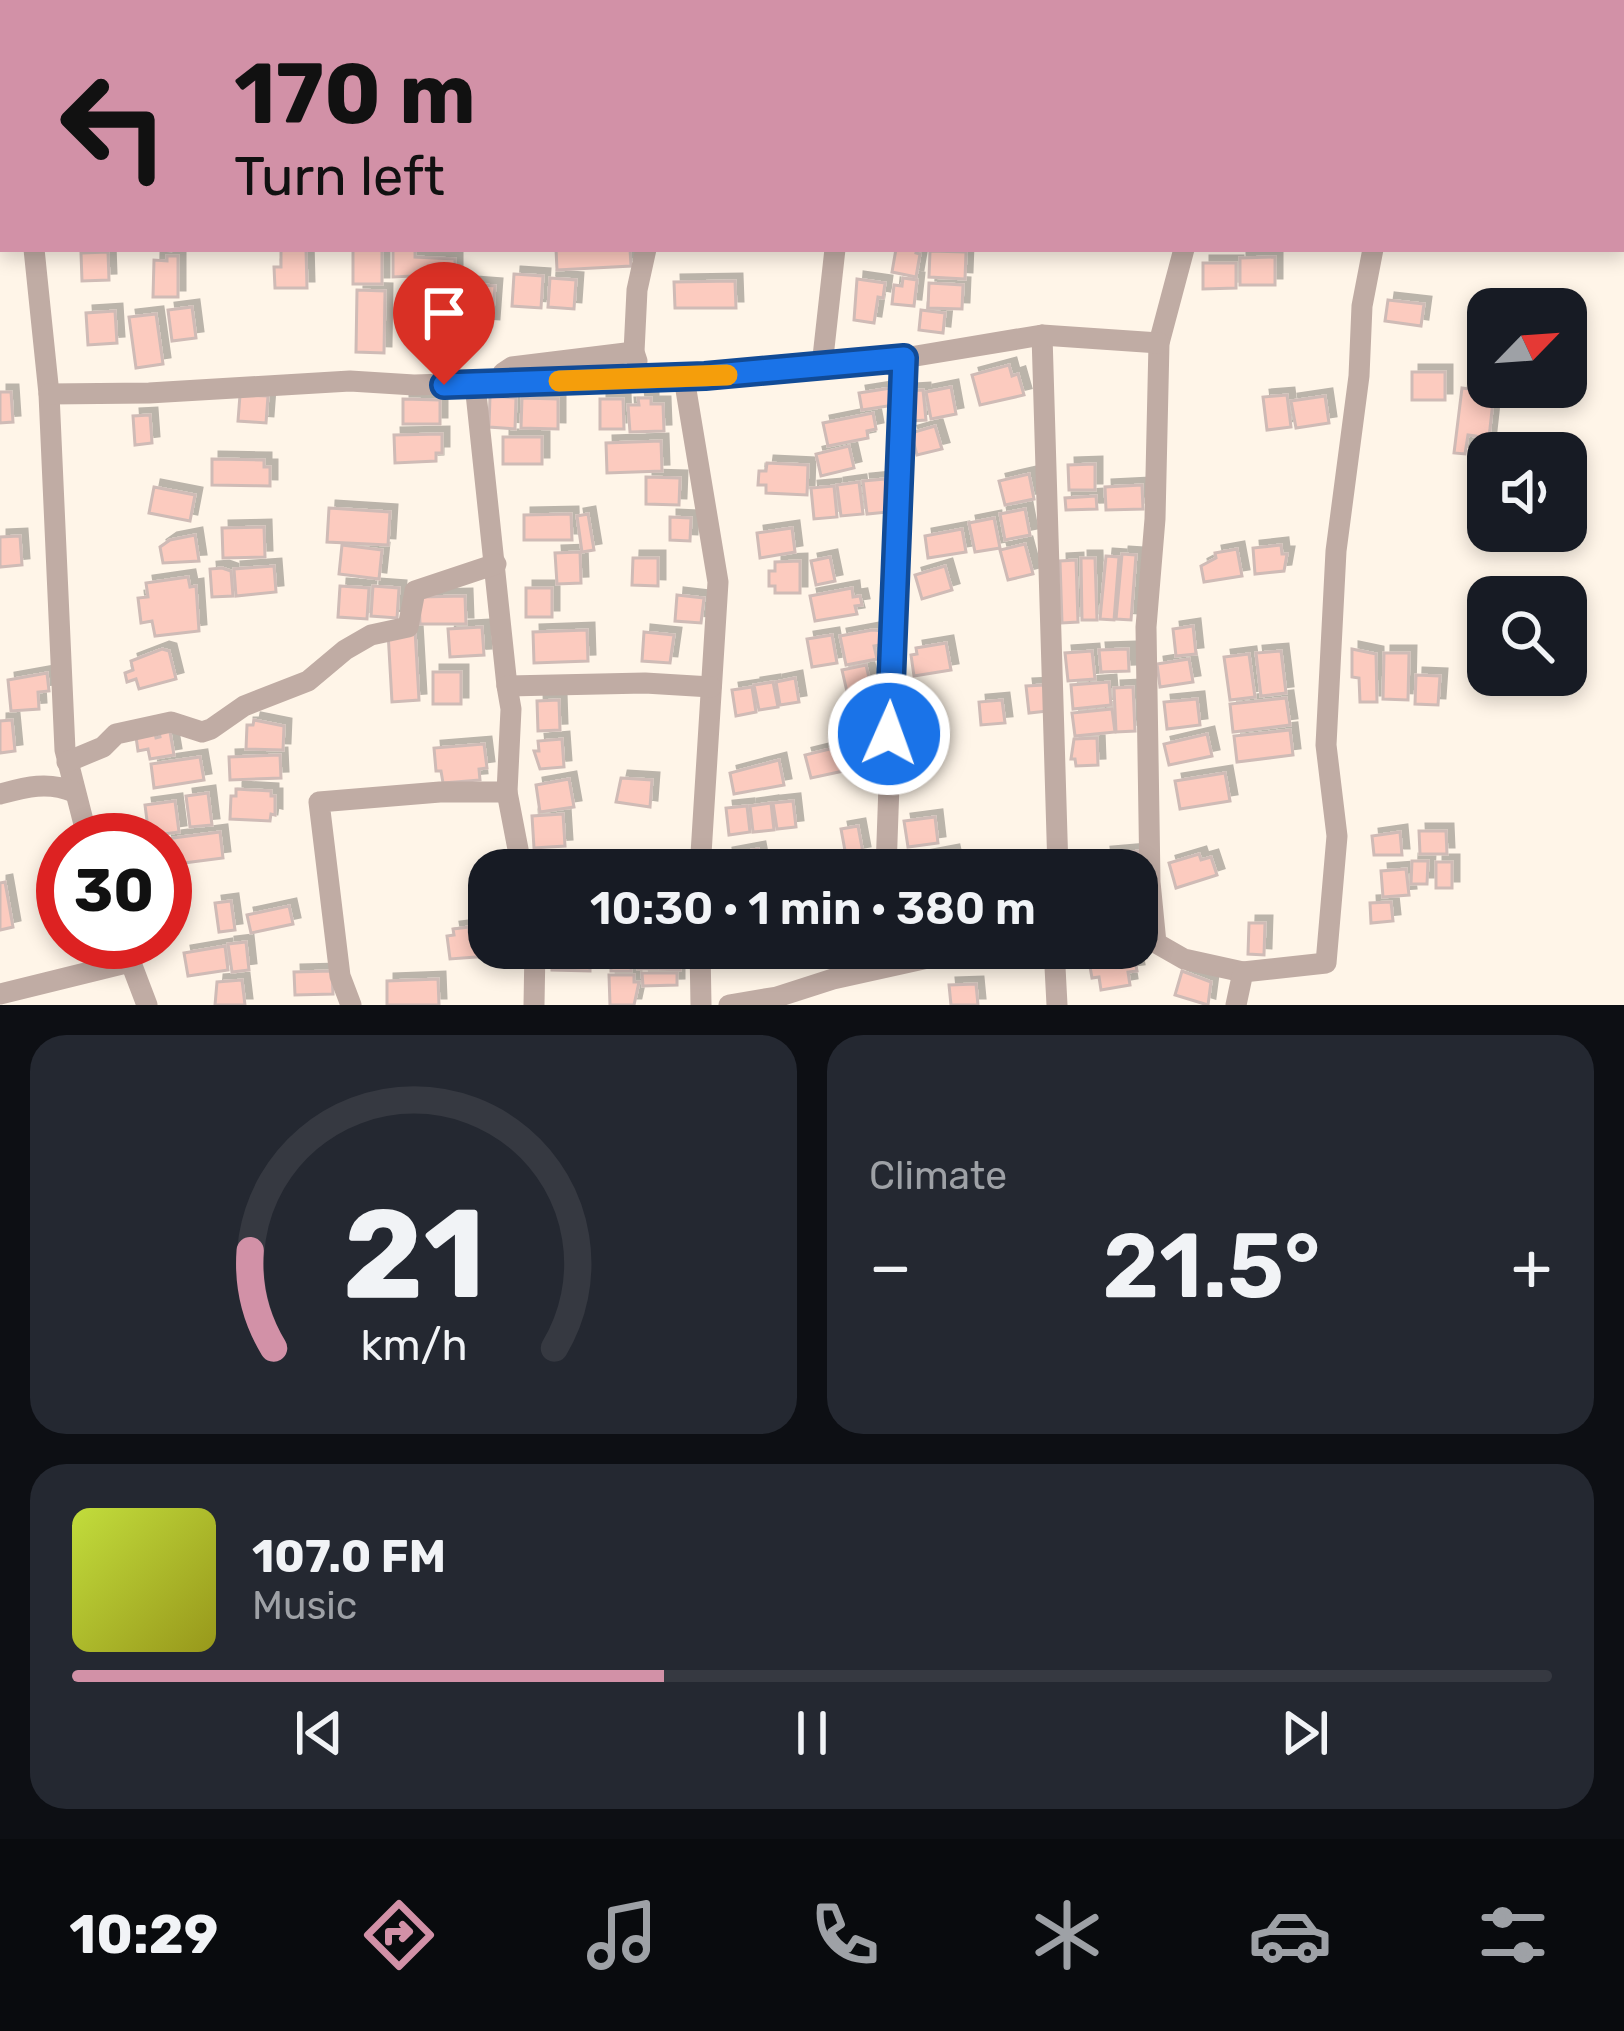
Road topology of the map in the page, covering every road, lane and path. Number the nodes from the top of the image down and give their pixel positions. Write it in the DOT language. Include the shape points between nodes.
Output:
graph roads {
  1 [pos="34,252"];
  2 [pos="645,252"];
  3 [pos="835,252"];
  4 [pos="1183,252"];
  5 [pos="1372,252"];
  6 [pos="1042,335"];
  7 [pos="1159,343"];
  8 [pos="634,352"];
  9 [pos="904,358"];
  10 [pos="822,366"];
  11 [pos="684,378"];
  12 [pos="644,379"];
  13 [pos="501,383"];
  14 [pos="475,384"];
  15 [pos="49,394"];
  16 [pos="496,564"];
  17 [pos="507,686"];
  18 [pos="711,688"];
  19 [pos="66,756"];
  20 [pos="38,784"];
  21 [pos="74,792"];
  22 [pos="507,792"];
  23 [pos="0,794"];
  24 [pos="80,813"];
  25 [pos="518,849"];
  26 [pos="701,849"];
  27 [pos="887,849"];
  28 [pos="1057,849"];
  29 [pos="76,969"];
  30 [pos="133,969"];
  31 [pos="535,969"];
  32 [pos="700,969"];
  33 [pos="859,969"];
  34 [pos="1054,969"];
  35 [pos="1244,972"];
  36 [pos="0,994"];
  37 [pos="147,1005"];
  38 [pos="351,1005"];
  39 [pos="534,1005"];
  40 [pos="701,1005"];
  41 [pos="729,1005"];
  42 [pos="1057,1005"];
  43 [pos="1236,1005"];
  1 -- 15 [label="street"];
  2 -- 8 [label="street"];
  3 -- 10 [label="street"];
  4 -- 7 [label="street"];
  5 -- 35 [label="street" via="1336,551 1326,745 1337,836 1326,963"];
  6 -- 7 [label="street"];
  6 -- 9 [label="street"];
  6 -- 28 [label="street"];
  7 -- 35 [label="street" via="1145,668 1156,943 1184,959"];
  8 -- 12 [label="street"];
  8 -- 13 [label="street" via="509,368"];
  9 -- 10 [label="street"];
  9 -- 27 [label="street"];
  10 -- 11 [label="street"];
  11 -- 12 [label="street"];
  11 -- 18 [label="street" via="718,582"];
  12 -- 13 [label="street"];
  13 -- 14 [label="street"];
  14 -- 15 [label="street"];
  14 -- 16 [label="street"];
  15 -- 19 [label="street"];
  16 -- 17 [label="street"];
  16 -- 19 [label="street" via="415,592 408,627 371,635 308,681 244,706 212,729 171,722"];
  17 -- 18 [label="street"];
  17 -- 22 [label="street"];
  18 -- 26 [label="street"];
  19 -- 20 [label="street"];
  19 -- 21 [label="street"];
  20 -- 21 [label="street"];
  20 -- 23 [label="street"];
  21 -- 24 [label="street"];
  22 -- 25 [label="street"];
  22 -- 38 [label="street" via="319,802 340,976"];
  29 -- 36 [label="street"];
  30 -- 37 [label="street"];
  31 -- 39 [label="street"];
  32 -- 40 [label="street"];
  33 -- 41 [label="street"];
  34 -- 42 [label="street"];
  35 -- 43 [label="street"];
}
